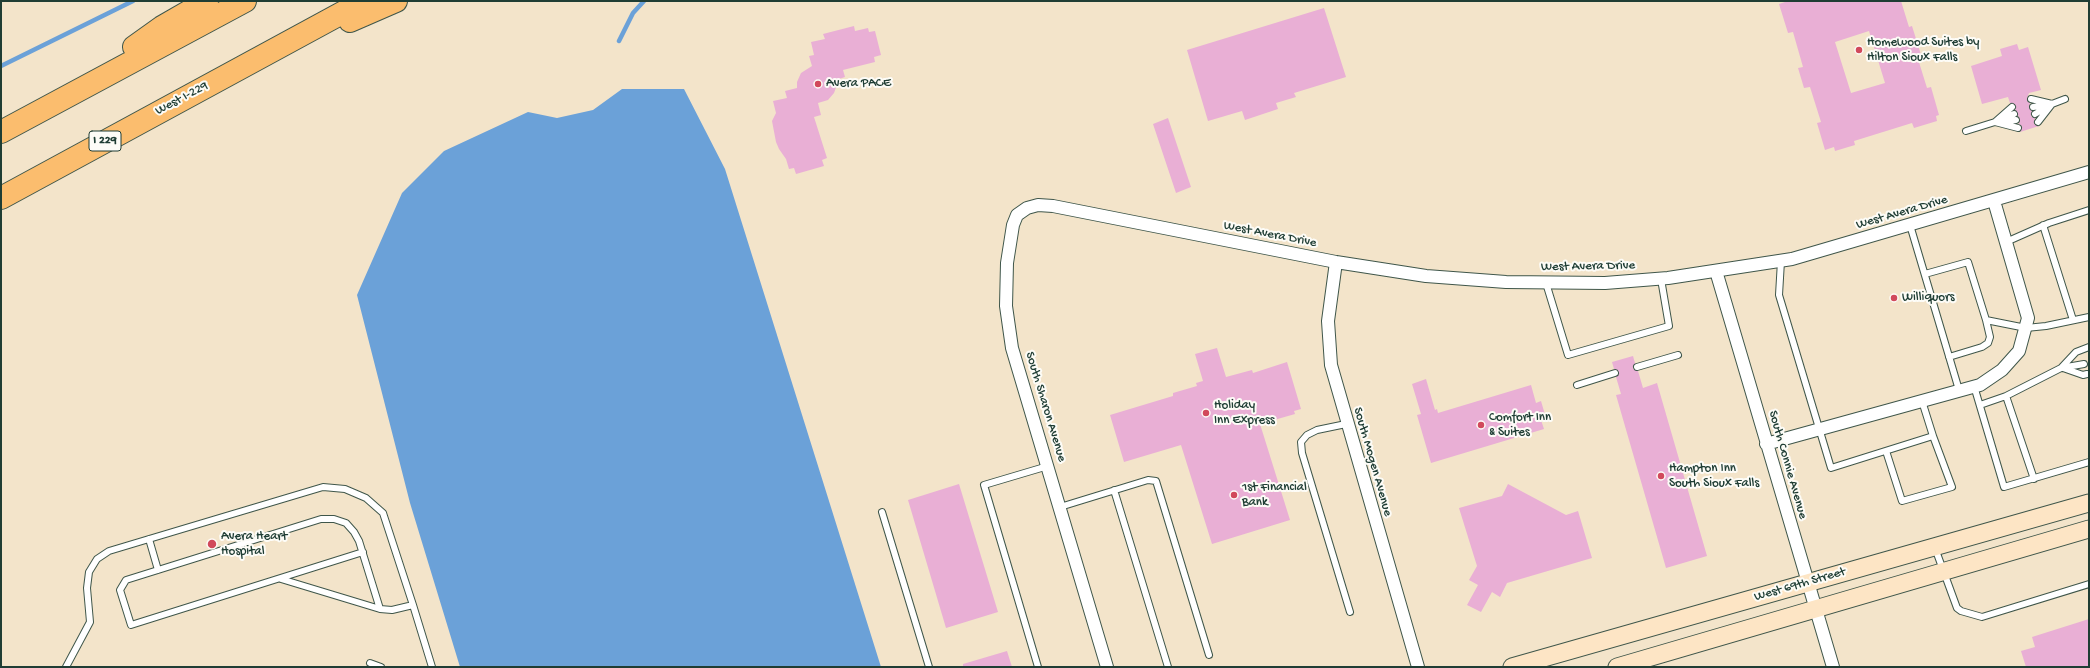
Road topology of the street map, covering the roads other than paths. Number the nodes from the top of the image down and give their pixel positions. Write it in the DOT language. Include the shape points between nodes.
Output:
graph roads {
  1 [pos="207,1"];
  2 [pos="245,1"];
  3 [pos="364,1"];
  4 [pos="396,1"];
  5 [pos="209,85"];
  6 [pos="62,99"];
  7 [pos="2031,99"];
  8 [pos="2065,99"];
  9 [pos="2052,104"];
  10 [pos="2012,106"];
  11 [pos="2034,111"];
  12 [pos="2014,114"];
  13 [pos="2016,120"];
  14 [pos="1995,122"];
  15 [pos="2038,122"];
  16 [pos="2018,128"];
  17 [pos="1966,131"];
  18 [pos="1,132"];
  19 [pos="2089,172"];
  20 [pos="1,198"];
  21 [pos="1994,200"];
  22 [pos="2089,210"];
  23 [pos="1080,212"];
  24 [pos="1910,225"];
  25 [pos="2043,225"];
  26 [pos="2006,242"];
  27 [pos="1781,261"];
  28 [pos="1336,262"];
  29 [pos="1716,271"];
  30 [pos="1925,274"];
  31 [pos="1661,279"];
  32 [pos="1546,282"];
  33 [pos="2089,317"];
  34 [pos="1986,320"];
  35 [pos="2073,320"];
  36 [pos="2026,328"];
  37 [pos="2089,348"];
  38 [pos="1678,354"];
  39 [pos="1949,357"];
  40 [pos="2084,364"];
  41 [pos="1637,367"];
  42 [pos="2061,368"];
  43 [pos="1615,373"];
  44 [pos="2088,374"];
  45 [pos="1577,385"];
  46 [pos="1974,386"];
  47 [pos="1959,390"];
  48 [pos="2006,396"];
  49 [pos="1922,401"];
  50 [pos="1980,404"];
  51 [pos="1346,424"];
  52 [pos="1819,430"];
  53 [pos="1933,436"];
  54 [pos="1766,444"];
  55 [pos="1886,451"];
  56 [pos="2089,462"];
  57 [pos="1048,466"];
  58 [pos="2034,478"];
  59 [pos="1114,490"];
  60 [pos="2089,503"];
  61 [pos="1060,507"];
  62 [pos="882,512"];
  63 [pos="2089,529"];
  64 [pos="149,539"];
  65 [pos="1935,548"];
  66 [pos="363,552"];
  67 [pos="158,570"];
  68 [pos="1943,572"];
  69 [pos="281,579"];
  70 [pos="1807,583"];
  71 [pos="2089,584"];
  72 [pos="413,604"];
  73 [pos="1815,608"];
  74 [pos="380,609"];
  75 [pos="1350,612"];
  76 [pos="1209,655"];
  77 [pos="370,663"];
  78 [pos="66,667"];
  79 [pos="381,667"];
  80 [pos="432,667"];
  81 [pos="929,667"];
  82 [pos="1038,667"];
  83 [pos="1107,667"];
  84 [pos="1168,667"];
  85 [pos="1418,667"];
  86 [pos="1512,667"];
  87 [pos="1617,667"];
  88 [pos="1833,667"];
  1 -- 6 [label="highway" via="162,27"];
  2 -- 6 [label="highway"];
  3 -- 5 [label="highway, West I-229 / I 229"];
  4 -- 5 [label="highway"];
  5 -- 20 [label="highway, West I-229 / I 229"];
  6 -- 18 [label="highway"];
  7 -- 9 [label="lane"];
  8 -- 9 [label="lane"];
  9 -- 11 [label="lane"];
  9 -- 15 [label="lane"];
  10 -- 14 [label="lane"];
  12 -- 14 [label="lane"];
  13 -- 14 [label="lane"];
  14 -- 16 [label="lane"];
  14 -- 17 [label="lane"];
  19 -- 21 [label="street, West Avera Drive"];
  21 -- 24 [label="street, West Avera Drive"];
  21 -- 26 [label="street"];
  22 -- 25 [label="lane"];
  23 -- 28 [label="street, West Avera Drive"];
  23 -- 57 [label="street, South Sharon Avenue" via="1038,205 1027,208 1017,215 1013,224 1007,263 1006,306 1012,348"];
  24 -- 27 [label="street, West Avera Drive"];
  24 -- 30 [label="lane"];
  25 -- 26 [label="lane"];
  25 -- 35 [label="lane"];
  26 -- 36 [label="street" via="2028,318"];
  27 -- 29 [label="street, West Avera Drive"];
  27 -- 52 [label="lane" via="1779,295"];
  28 -- 32 [label="street, West Avera Drive" via="1426,276"];
  28 -- 51 [label="street, South Mogen Avenue" via="1327,336 1331,365"];
  29 -- 31 [label="street, West Avera Drive"];
  29 -- 54 [label="street, South Connie Avenue"];
  30 -- 34 [label="lane" via="1968,262"];
  30 -- 39 [label="lane"];
  31 -- 32 [label="street, West Avera Drive" via="1605,283"];
  31 -- 32 [label="lane" via="1669,326 1568,355"];
  33 -- 35 [label="lane"];
  34 -- 36 [label="lane"];
  34 -- 39 [label="lane" via="1990,336 1988,343"];
  35 -- 36 [label="lane"];
  36 -- 46 [label="street" via="2020,351 2002,370"];
  37 -- 42 [label="lane" via="2076,352"];
  38 -- 41 [label="lane"];
  39 -- 47 [label="lane"];
  40 -- 42 [label="lane"];
  42 -- 44 [label="lane" via="2083,375"];
  42 -- 48 [label="lane"];
  43 -- 45 [label="lane"];
  46 -- 47 [label="street"];
  46 -- 50 [label="lane"];
  47 -- 49 [label="street"];
  48 -- 50 [label="lane"];
  48 -- 58 [label="lane"];
  49 -- 52 [label="street"];
  49 -- 53 [label="lane"];
  50 -- 58 [label="lane" via="2004,487"];
  51 -- 75 [label="lane" via="1317,430 1301,442 1302,453"];
  51 -- 85 [label="street, South Mogen Avenue"];
  52 -- 54 [label="street"];
  52 -- 55 [label="lane" via="1831,468"];
  53 -- 55 [label="lane"];
  53 -- 55 [label="lane" via="1952,487 1902,502"];
  54 -- 70 [label="street, South Connie Avenue"];
  56 -- 58 [label="lane"];
  57 -- 61 [label="street, South Sharon Avenue"];
  57 -- 82 [label="lane" via="984,485"];
  59 -- 61 [label="lane"];
  59 -- 76 [label="lane" via="1148,480 1156,481"];
  59 -- 84 [label="lane"];
  60 -- 65 [label="street, West 69th Street"];
  61 -- 83 [label="street, South Sharon Avenue"];
  62 -- 81 [label="lane"];
  63 -- 68 [label="street, West 69th Street"];
  64 -- 67 [label="lane"];
  64 -- 72 [label="lane" via="323,487 345,489 366,498 383,514"];
  64 -- 78 [label="lane" via="110,552 97,560 89,572 87,588 90,622"];
  65 -- 68 [label="lane"];
  65 -- 70 [label="street, West 69th Street"];
  66 -- 67 [label="lane" via="354,532 346,523 334,519 321,519"];
  66 -- 69 [label="lane"];
  66 -- 74 [label="lane"];
  67 -- 69 [label="lane" via="126,580 120,590 131,625"];
  68 -- 71 [label="lane" via="1957,608 1982,617"];
  68 -- 73 [label="street, West 69th Street"];
  69 -- 74 [label="lane"];
  70 -- 73 [label="street, South Connie Avenue"];
  70 -- 86 [label="street, West 69th Street"];
  72 -- 74 [label="lane" via="392,610"];
  72 -- 80 [label="lane"];
  73 -- 87 [label="street, West 69th Street"];
  73 -- 88 [label="street, South Connie Avenue"];
  77 -- 79 [label="lane"];
}
